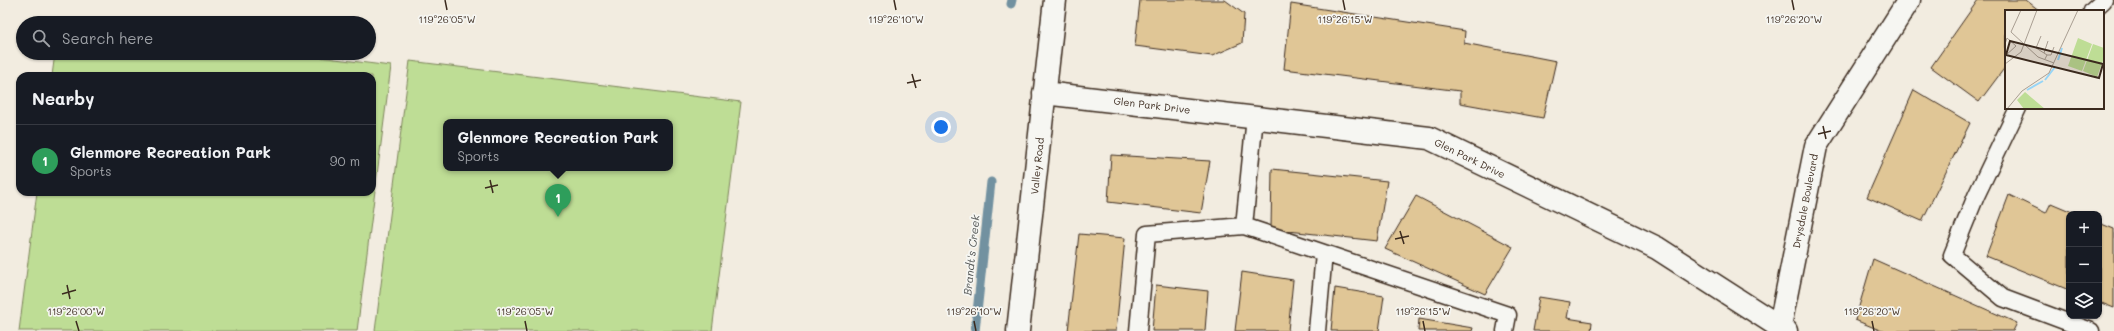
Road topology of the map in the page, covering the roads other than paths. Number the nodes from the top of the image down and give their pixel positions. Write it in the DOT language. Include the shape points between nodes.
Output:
graph roads {
  1 [pos="1054,0"];
  2 [pos="1909,0"];
  3 [pos="1044,93"];
  4 [pos="2018,109"];
  5 [pos="1255,117"];
  6 [pos="1244,226"];
  7 [pos="1324,253"];
  8 [pos="1781,330"];
  9 [pos="1018,331"];
  10 [pos="1138,331"];
  11 [pos="1317,331"];
  12 [pos="1505,331"];
  13 [pos="2092,331"];
  1 -- 3 [label="street, Valley Road"];
  2 -- 8 [label="street, Drysdale Boulevard" via="1816,146"];
  3 -- 5 [label="street, Glen Park Drive"];
  3 -- 9 [label="street, Valley Road"];
  4 -- 13 [label="lane" via="1976,196 1952,255 2004,298"];
  5 -- 6 [label="lane"];
  5 -- 8 [label="street, Glen Park Drive" via="1429,138 1657,248"];
  6 -- 7 [label="lane"];
  6 -- 10 [label="lane" via="1147,234"];
  7 -- 11 [label="lane"];
  7 -- 12 [label="lane" via="1508,315"];
}
